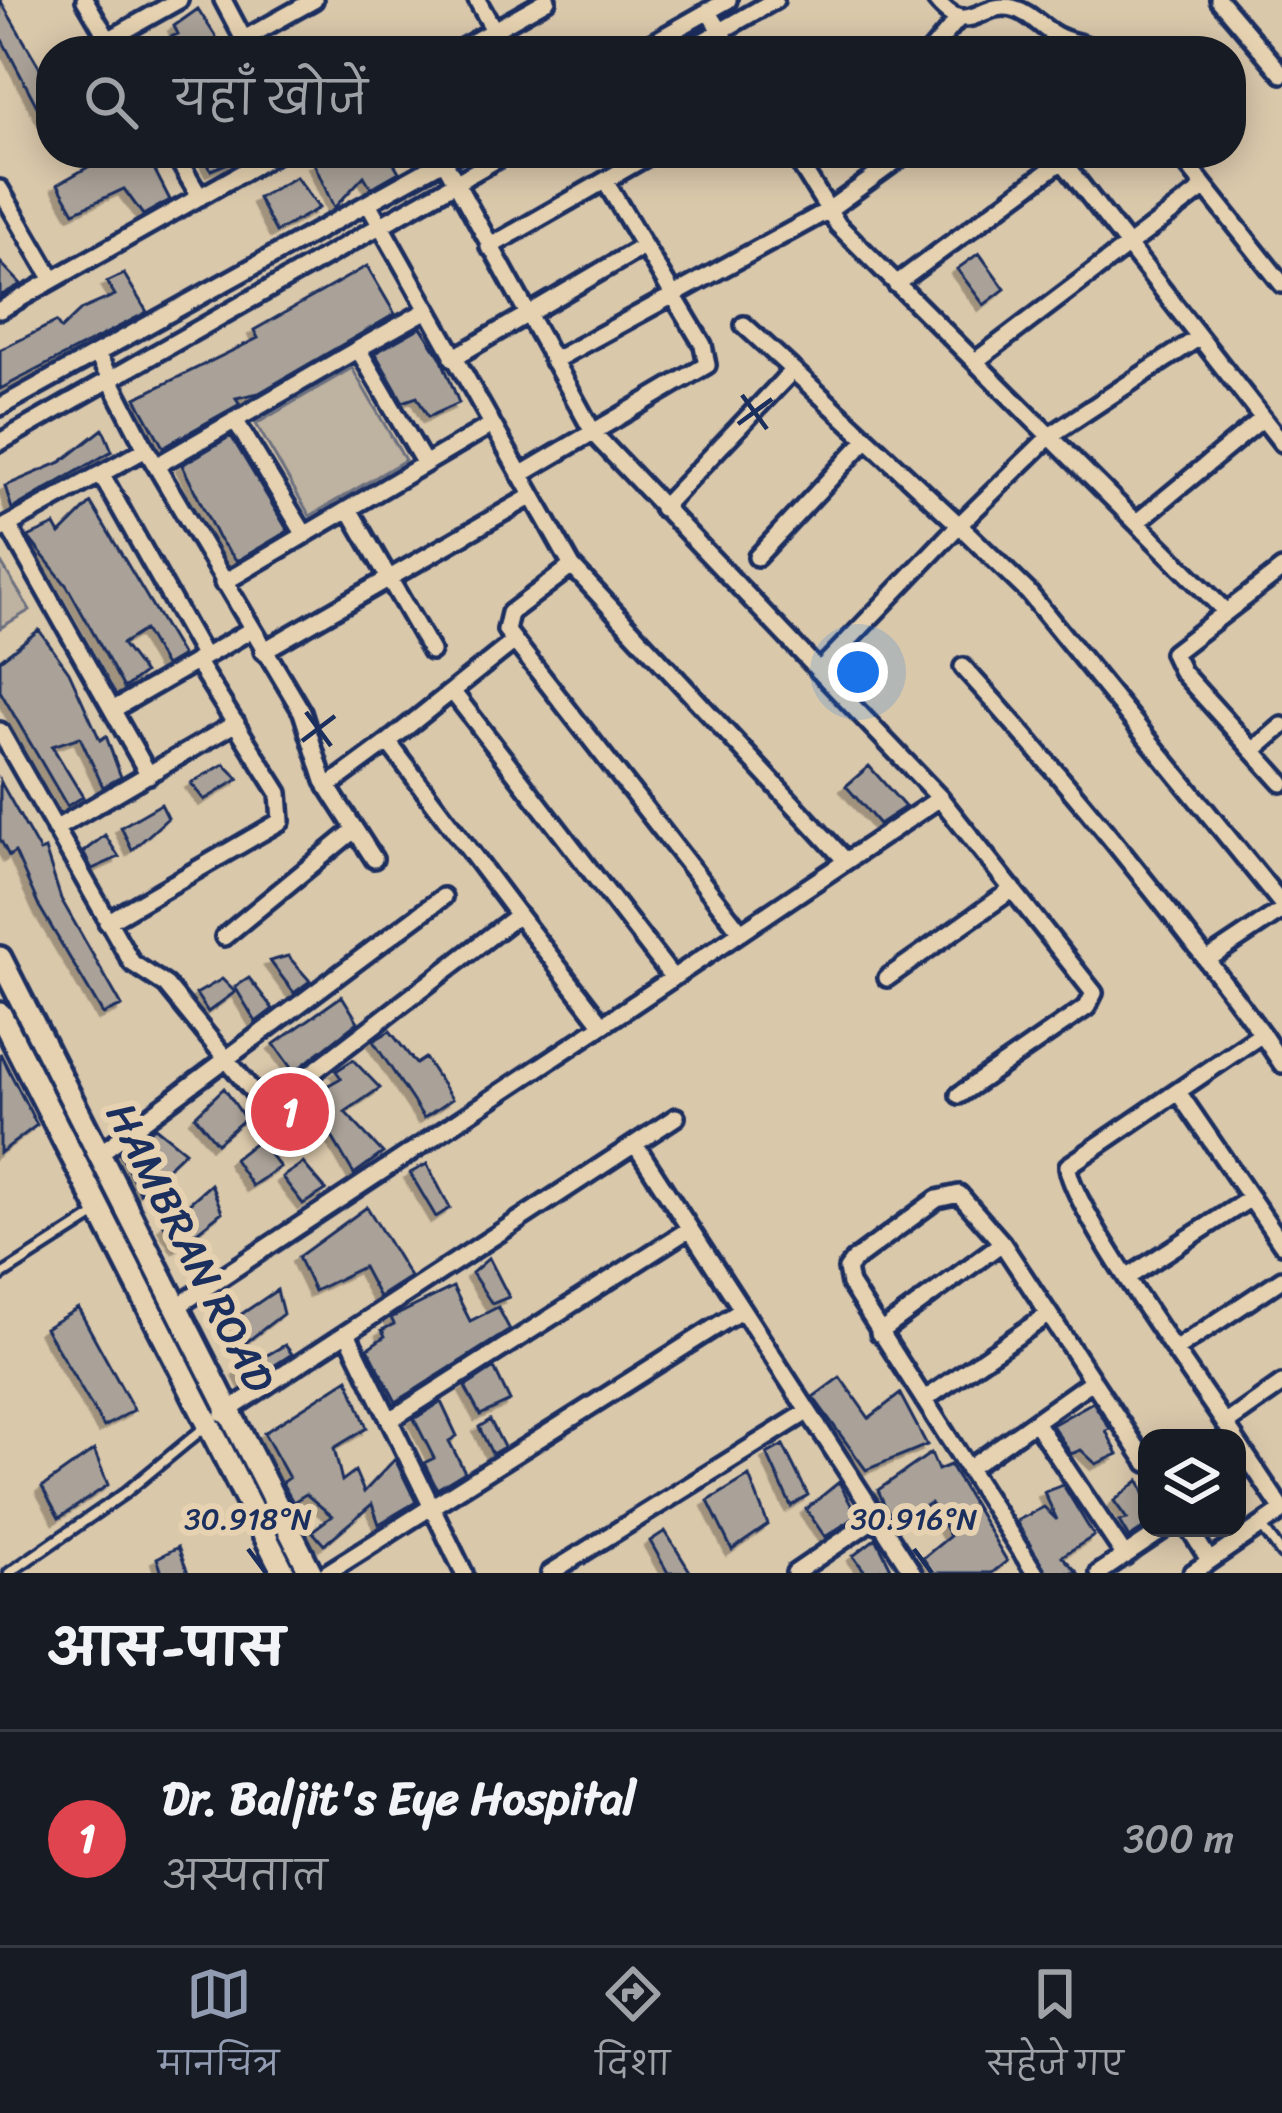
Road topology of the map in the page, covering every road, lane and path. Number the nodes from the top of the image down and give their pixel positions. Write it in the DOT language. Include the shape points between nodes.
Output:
graph roads {
  1 [pos="85,0"];
  2 [pos="179,0"];
  3 [pos="223,0"];
  4 [pos="314,0"];
  5 [pos="477,0"];
  6 [pos="547,0"];
  7 [pos="728,0"];
  8 [pos="775,0"];
  9 [pos="936,0"];
  10 [pos="1220,0"];
  11 [pos="709,11"];
  12 [pos="959,18"];
  13 [pos="494,30"];
  14 [pos="721,31"];
  15 [pos="106,36"];
  16 [pos="125,36"];
  17 [pos="242,36"];
  18 [pos="260,36"];
  19 [pos="483,36"];
  20 [pos="665,36"];
  21 [pos="712,36"];
  22 [pos="724,36"];
  23 [pos="944,36"];
  24 [pos="1057,36"];
  25 [pos="1282,74"];
  26 [pos="183,168"];
  27 [pos="251,168"];
  28 [pos="432,168"];
  29 [pos="453,168"];
  30 [pos="482,168"];
  31 [pos="627,168"];
  32 [pos="802,168"];
  33 [pos="886,168"];
  34 [pos="1045,168"];
  35 [pos="1067,168"];
  36 [pos="1189,168"];
  37 [pos="605,181"];
  38 [pos="456,183"];
  39 [pos="1204,187"];
  40 [pos="0,189"];
  41 [pos="200,197"];
  42 [pos="369,205"];
  43 [pos="827,211"];
  44 [pos="379,225"];
  45 [pos="489,247"];
  46 [pos="644,247"];
  47 [pos="1127,248"];
  48 [pos="53,280"];
  49 [pos="896,284"];
  50 [pos="1282,284"];
  51 [pos="673,293"];
  52 [pos="0,310"];
  53 [pos="427,310"];
  54 [pos="527,315"];
  55 [pos="744,325"];
  56 [pos="1198,338"];
  57 [pos="358,349"];
  58 [pos="97,354"];
  59 [pos="453,358"];
  60 [pos="977,359"];
  61 [pos="554,361"];
  62 [pos="793,370"];
  63 [pos="110,380"];
  64 [pos="0,407"];
  65 [pos="1262,419"];
  66 [pos="236,420"];
  67 [pos="491,425"];
  68 [pos="594,434"];
  69 [pos="1051,435"];
  70 [pos="867,439"];
  71 [pos="0,442"];
  72 [pos="1282,443"];
  73 [pos="146,449"];
  74 [pos="425,464"];
  75 [pos="156,466"];
  76 [pos="101,473"];
  77 [pos="520,475"];
  78 [pos="532,496"];
  79 [pos="662,508"];
  80 [pos="349,509"];
  81 [pos="1137,522"];
  82 [pos="959,525"];
  83 [pos="4,527"];
  84 [pos="304,535"];
  85 [pos="758,557"];
  86 [pos="572,566"];
  87 [pos="1282,569"];
  88 [pos="388,578"];
  89 [pos="224,583"];
  90 [pos="1224,610"];
  91 [pos="251,630"];
  92 [pos="512,643"];
  93 [pos="263,651"];
  94 [pos="431,651"];
  95 [pos="200,659"];
  96 [pos="963,667"];
  97 [pos="819,670"];
  98 [pos="452,691"];
  99 [pos="114,709"];
  100 [pos="236,723"];
  101 [pos="1282,726"];
  102 [pos="0,731"];
  103 [pos="388,742"];
  104 [pos="1253,751"];
  105 [pos="149,775"];
  106 [pos="1282,783"];
  107 [pos="327,787"];
  108 [pos="940,798"];
  109 [pos="55,829"];
  110 [pos="353,831"];
  111 [pos="374,859"];
  112 [pos="846,861"];
  113 [pos="1013,889"];
  114 [pos="443,897"];
  115 [pos="1282,907"];
  116 [pos="518,915"];
  117 [pos="107,922"];
  118 [pos="741,932"];
  119 [pos="224,937"];
  120 [pos="0,958"];
  121 [pos="1208,960"];
  122 [pos="673,978"];
  123 [pos="887,978"];
  124 [pos="0,1014"];
  125 [pos="603,1025"];
  126 [pos="1262,1034"];
  127 [pos="225,1060"];
  128 [pos="1282,1064"];
  129 [pos="1178,1092"];
  130 [pos="959,1095"];
  131 [pos="676,1117"];
  132 [pos="635,1144"];
  133 [pos="99,1154"];
  134 [pos="1251,1198"];
  135 [pos="111,1205"];
  136 [pos="688,1230"];
  137 [pos="1002,1244"];
  138 [pos="1282,1244"];
  139 [pos="0,1276"];
  140 [pos="1128,1277"];
  141 [pos="1282,1279"];
  142 [pos="178,1306"];
  143 [pos="742,1310"];
  144 [pos="1049,1315"];
  145 [pos="347,1333"];
  146 [pos="879,1333"];
  147 [pos="1176,1349"];
  148 [pos="1092,1381"];
  149 [pos="1282,1384"];
  150 [pos="924,1400"];
  151 [pos="231,1408"];
  152 [pos="807,1412"];
  153 [pos="390,1420"];
  154 [pos="1035,1422"];
  155 [pos="211,1423"];
  156 [pos="1229,1429"];
  157 [pos="1237,1429"];
  158 [pos="1138,1450"];
  159 [pos="1246,1455"];
  160 [pos="968,1469"];
  161 [pos="433,1508"];
  162 [pos="1282,1510"];
  163 [pos="877,1517"];
  164 [pos="1262,1525"];
  165 [pos="1153,1537"];
  166 [pos="1195,1537"];
  167 [pos="1282,1555"];
  168 [pos="1125,1556"];
  169 [pos="1209,1560"];
  170 [pos="9,1573"];
  171 [pos="284,1573"];
  172 [pos="311,1573"];
  173 [pos="327,1573"];
  174 [pos="464,1573"];
  175 [pos="550,1573"];
  176 [pos="795,1573"];
  177 [pos="914,1573"];
  178 [pos="1035,1573"];
  179 [pos="1099,1573"];
  180 [pos="1192,1573"];
  1 -- 15 [label="street"];
  2 -- 16 [label="street"];
  3 -- 17 [label="street"];
  4 -- 18 [label="street"];
  5 -- 13 [label="street"];
  6 -- 13 [label="street"];
  7 -- 11 [label="street"];
  8 -- 14 [label="street"];
  9 -- 12 [label="street"];
  10 -- 25 [label="street"];
  11 -- 14 [label="street"];
  11 -- 20 [label="street"];
  12 -- 23 [label="street"];
  12 -- 24 [label="street" via="1017,8"];
  13 -- 19 [label="street"];
  14 -- 21 [label="street"];
  14 -- 22 [label="street"];
  26 -- 41 [label="street"];
  27 -- 41 [label="street"];
  28 -- 42 [label="street"];
  29 -- 38 [label="street"];
  30 -- 38 [label="street"];
  31 -- 37 [label="street"];
  32 -- 43 [label="street"];
  33 -- 43 [label="street"];
  34 -- 49 [label="street"];
  35 -- 47 [label="street"];
  36 -- 39 [label="street"];
  37 -- 45 [label="street"];
  37 -- 46 [label="street"];
  38 -- 44 [label="street"];
  38 -- 45 [label="street"];
  39 -- 47 [label="street"];
  39 -- 50 [label="street"];
  40 -- 48 [label="street"];
  41 -- 48 [label="street"];
  42 -- 44 [label="street"];
  42 -- 58 [label="street"];
  43 -- 49 [label="street"];
  43 -- 51 [label="street"];
  44 -- 53 [label="street"];
  44 -- 63 [label="street"];
  45 -- 54 [label="street"];
  46 -- 51 [label="street"];
  46 -- 54 [label="street"];
  47 -- 56 [label="street"];
  47 -- 60 [label="street"];
  48 -- 52 [label="street"];
  49 -- 60 [label="street"];
  51 -- 61 [label="street"];
  51 -- 68 [label="street" via="707,365"];
  53 -- 57 [label="street"];
  53 -- 59 [label="street"];
  54 -- 59 [label="street"];
  54 -- 61 [label="street"];
  55 -- 62 [label="street"];
  56 -- 65 [label="street"];
  56 -- 69 [label="street"];
  57 -- 66 [label="street"];
  57 -- 74 [label="street"];
  58 -- 63 [label="street"];
  58 -- 64 [label="street"];
  59 -- 67 [label="street"];
  60 -- 69 [label="street"];
  61 -- 68 [label="street"];
  62 -- 70 [label="street"];
  62 -- 79 [label="street"];
  63 -- 71 [label="street"];
  63 -- 73 [label="street"];
  65 -- 72 [label="street"];
  65 -- 81 [label="street"];
  66 -- 75 [label="street"];
  66 -- 84 [label="street"];
  67 -- 74 [label="street"];
  67 -- 77 [label="street"];
  68 -- 77 [label="street"];
  68 -- 79 [label="street"];
  69 -- 81 [label="street"];
  69 -- 82 [label="street"];
  70 -- 82 [label="street"];
  70 -- 85 [label="street"];
  73 -- 75 [label="street"];
  73 -- 76 [label="street"];
  74 -- 80 [label="street"];
  75 -- 89 [label="street"];
  76 -- 83 [label="street"];
  76 -- 95 [label="street"];
  77 -- 78 [label="street"];
  78 -- 86 [label="street"];
  78 -- 88 [label="street"];
  79 -- 97 [label="street"];
  80 -- 84 [label="street"];
  80 -- 88 [label="street"];
  81 -- 90 [label="street"];
  82 -- 97 [label="street"];
  82 -- 115 [label="street" via="1028,592"];
  83 -- 99 [label="street"];
  84 -- 89 [label="street"];
  86 -- 92 [label="street" via="510,613"];
  86 -- 112 [label="street"];
  87 -- 90 [label="street"];
  88 -- 93 [label="street"];
  88 -- 94 [label="street"];
  89 -- 91 [label="street"];
  90 -- 104 [label="street" via="1176,647 1175,664"];
  91 -- 93 [label="street"];
  91 -- 95 [label="street"];
  92 -- 98 [label="street"];
  92 -- 118 [label="street"];
  93 -- 107 [label="street" via="309,727"];
  95 -- 99 [label="street"];
  95 -- 100 [label="street"];
  96 -- 121 [label="street"];
  97 -- 108 [label="street"];
  98 -- 103 [label="street"];
  98 -- 122 [label="street"];
  99 -- 105 [label="street"];
  100 -- 105 [label="street"];
  100 -- 117 [label="street" via="279,794 281,821"];
  101 -- 104 [label="street"];
  102 -- 109 [label="street"];
  103 -- 107 [label="street"];
  103 -- 116 [label="street"];
  104 -- 106 [label="street"];
  105 -- 109 [label="street"];
  107 -- 110 [label="street"];
  108 -- 112 [label="street"];
  108 -- 113 [label="street"];
  109 -- 117 [label="street"];
  110 -- 111 [label="street"];
  110 -- 119 [label="street"];
  112 -- 118 [label="street"];
  113 -- 123 [label="street"];
  113 -- 130 [label="street" via="1094,993 1087,1007"];
  114 -- 127 [label="street"];
  115 -- 121 [label="street"];
  116 -- 125 [label="street"];
  116 -- 127 [label="street" via="269,1104"];
  117 -- 127 [label="street" via="132,964 166,985"];
  118 -- 122 [label="street"];
  120 -- 133 [label="main road, HAMBRAN ROAD"];
  121 -- 126 [label="street"];
  122 -- 125 [label="street"];
  124 -- 135 [label="main road, HAMBRAN ROAD"];
  125 -- 142 [label="street"];
  126 -- 128 [label="street"];
  126 -- 129 [label="street"];
  127 -- 133 [label="street"];
  129 -- 134 [label="street"];
  129 -- 140 [label="street" via="1068,1166"];
  131 -- 132 [label="street"];
  132 -- 136 [label="street"];
  132 -- 145 [label="street"];
  133 -- 135 [label="main road, HAMBRAN ROAD"];
  134 -- 138 [label="street"];
  134 -- 140 [label="street"];
  135 -- 139 [label="lane"];
  135 -- 142 [label="main road, HAMBRAN ROAD"];
  135 -- 155 [label="main road, HAMBRAN ROAD"];
  136 -- 143 [label="street"];
  136 -- 153 [label="street"];
  137 -- 144 [label="street"];
  137 -- 146 [label="street"];
  137 -- 146 [label="street" via="969,1203 949,1193 853,1261 850,1284"];
  140 -- 147 [label="street"];
  141 -- 147 [label="street"];
  142 -- 151 [label="main road, HAMBRAN ROAD"];
  143 -- 152 [label="street"];
  143 -- 161 [label="street"];
  144 -- 148 [label="street"];
  144 -- 150 [label="street"];
  145 -- 151 [label="street"];
  145 -- 153 [label="street"];
  146 -- 150 [label="street"];
  147 -- 156 [label="street"];
  148 -- 154 [label="street"];
  148 -- 158 [label="street"];
  149 -- 157 [label="street"];
  150 -- 160 [label="street"];
  151 -- 155 [label="street"];
  151 -- 172 [label="main road, HAMBRAN ROAD"];
  152 -- 163 [label="street"];
  152 -- 175 [label="street"];
  153 -- 161 [label="street"];
  154 -- 160 [label="street"];
  154 -- 168 [label="street"];
  155 -- 170 [label="lane"];
  155 -- 171 [label="main road, HAMBRAN ROAD"];
  159 -- 162 [label="street"];
  160 -- 178 [label="street"];
  161 -- 173 [label="street"];
  161 -- 174 [label="street"];
  162 -- 164 [label="street"];
  163 -- 176 [label="street"];
  163 -- 177 [label="street"];
  164 -- 167 [label="lane"];
  164 -- 169 [label="street"];
  165 -- 168 [label="street"];
  166 -- 169 [label="street"];
  168 -- 179 [label="street"];
  169 -- 180 [label="street"];
}
